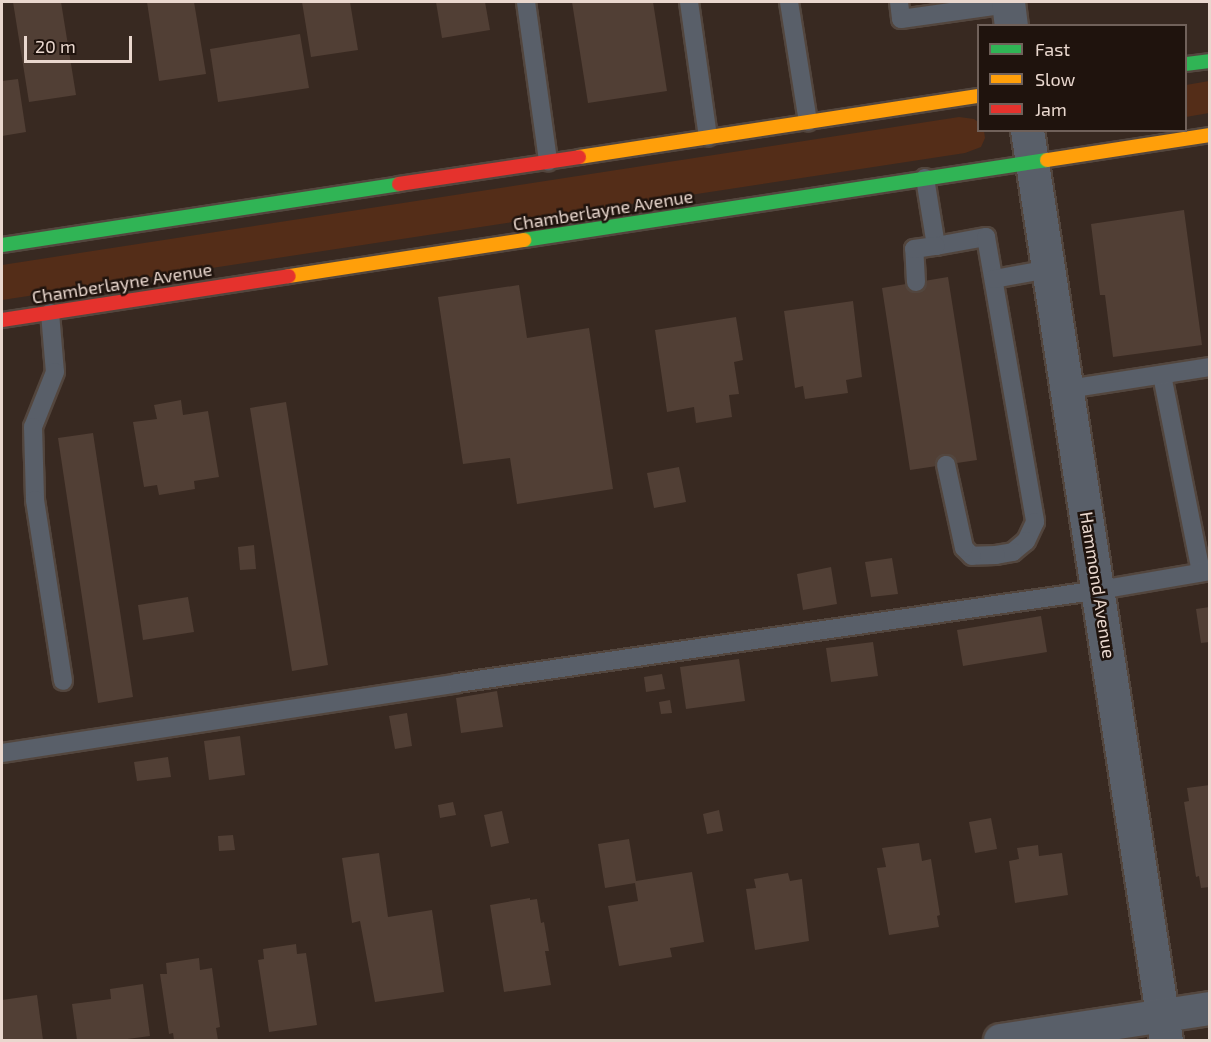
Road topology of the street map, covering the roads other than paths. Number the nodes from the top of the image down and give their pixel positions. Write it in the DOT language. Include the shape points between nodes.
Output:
graph roads {
  1 [pos="526,2"];
  2 [pos="689,2"];
  3 [pos="789,2"];
  4 [pos="899,2"];
  5 [pos="1009,10"];
  6 [pos="1209,61"];
  7 [pos="1187,64"];
  8 [pos="977,96"];
  9 [pos="808,122"];
  10 [pos="1209,135"];
  11 [pos="708,137"];
  12 [pos="1030,146"];
  13 [pos="548,161"];
  14 [pos="925,178"];
  15 [pos="2,245"];
  16 [pos="936,246"];
  17 [pos="1049,269"];
  18 [pos="994,279"];
  19 [pos="916,282"];
  20 [pos="50,313"];
  21 [pos="2,320"];
  22 [pos="1209,367"];
  23 [pos="1162,375"];
  24 [pos="1068,389"];
  25 [pos="946,465"];
  26 [pos="1205,571"];
  27 [pos="1099,590"];
  28 [pos="63,681"];
  29 [pos="2,753"];
  30 [pos="1209,1008"];
  31 [pos="1164,1028"];
  32 [pos="1000,1041"];
  1 -- 13 [label="lane"];
  2 -- 11 [label="lane"];
  3 -- 9 [label="lane"];
  4 -- 5 [label="lane" via="901,18"];
  6 -- 7 [label="main road"];
  8 -- 9 [label="main road"];
  9 -- 11 [label="main road"];
  10 -- 12 [label="main road, Chamberlayne Avenue"];
  11 -- 13 [label="main road"];
  12 -- 14 [label="main road, Chamberlayne Avenue"];
  12 -- 17 [label="street, Hammond Avenue"];
  13 -- 15 [label="main road"];
  14 -- 16 [label="lane"];
  14 -- 20 [label="main road, Chamberlayne Avenue"];
  16 -- 18 [label="lane" via="986,237"];
  16 -- 19 [label="lane" via="914,249"];
  17 -- 18 [label="lane"];
  17 -- 24 [label="street, Hammond Avenue"];
  18 -- 25 [label="lane" via="1035,522 1026,542 1013,552 972,556 964,548"];
  20 -- 21 [label="main road, Chamberlayne Avenue"];
  20 -- 28 [label="lane" via="55,372 33,427 35,500"];
  22 -- 23 [label="lane"];
  23 -- 24 [label="lane"];
  23 -- 26 [label="lane"];
  24 -- 27 [label="street, Hammond Avenue"];
  26 -- 27 [label="lane"];
  27 -- 29 [label="lane"];
  27 -- 31 [label="street, Hammond Avenue"];
  30 -- 31 [label="street"];
  31 -- 32 [label="street"];
}
